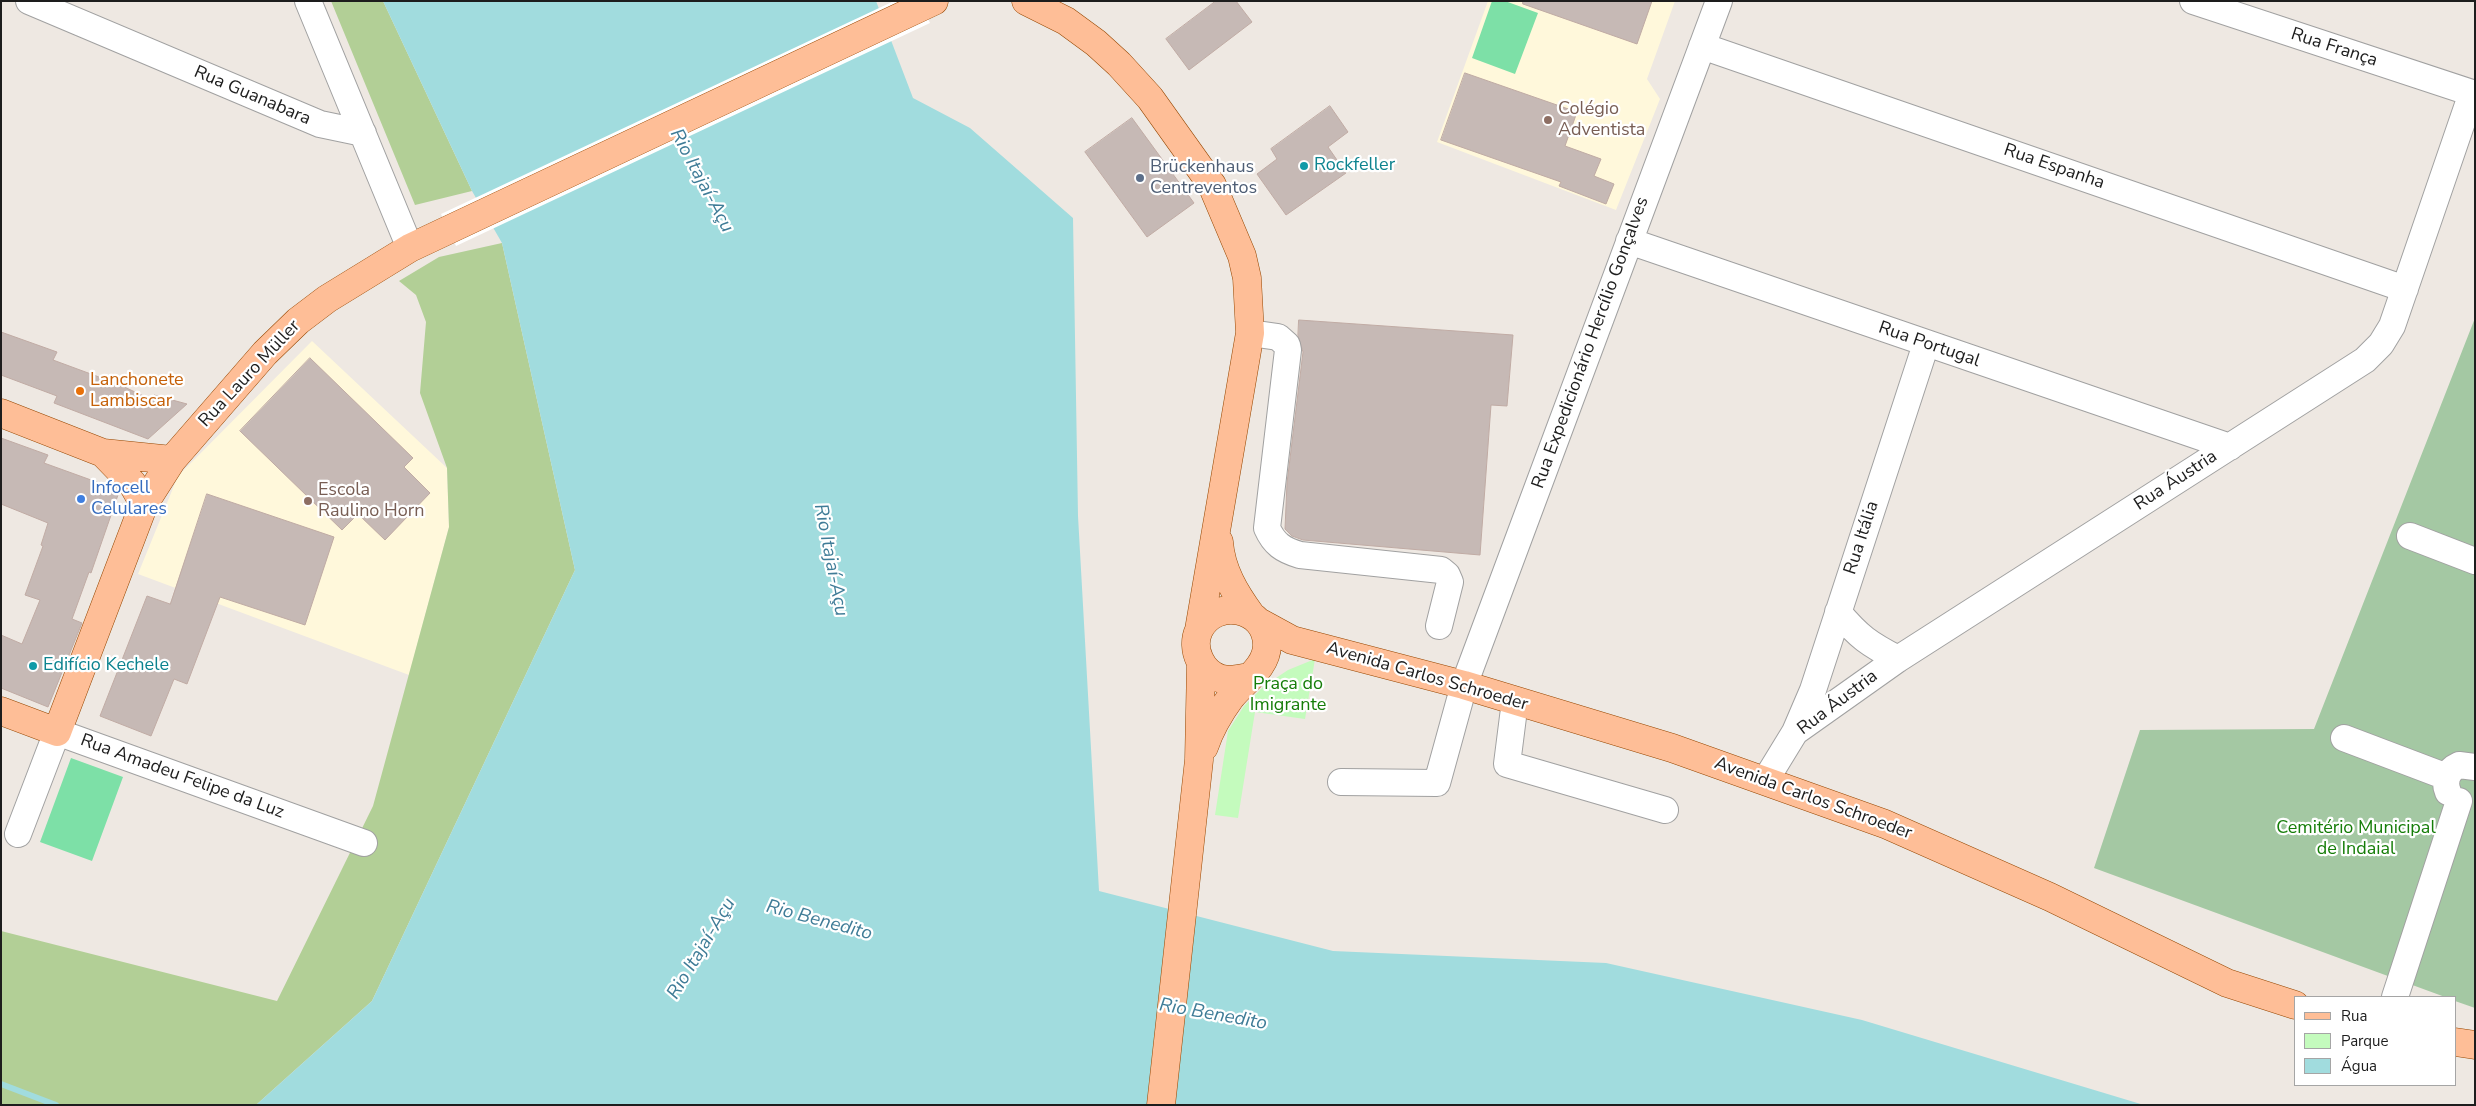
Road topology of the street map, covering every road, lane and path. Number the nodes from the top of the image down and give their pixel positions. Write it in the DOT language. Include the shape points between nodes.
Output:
graph roads {
  1 [pos="29,1"];
  2 [pos="308,1"];
  3 [pos="1026,1"];
  4 [pos="1048,1"];
  5 [pos="1719,1"];
  6 [pos="2193,1"];
  7 [pos="928,4"];
  8 [pos="1066,21"];
  9 [pos="1702,46"];
  10 [pos="2474,94"];
  11 [pos="363,133"];
  12 [pos="1629,242"];
  13 [pos="410,248"];
  14 [pos="2405,288"];
  15 [pos="1250,333"];
  16 [pos="1926,344"];
  17 [pos="1,413"];
  18 [pos="2230,447"];
  19 [pos="103,452"];
  20 [pos="172,460"];
  21 [pos="144,504"];
  22 [pos="1218,523"];
  23 [pos="2410,536"];
  24 [pos="2475,561"];
  25 [pos="1838,612"];
  26 [pos="1255,619"];
  27 [pos="1439,626"];
  28 [pos="1199,630"];
  29 [pos="1311,645"];
  30 [pos="1898,659"];
  31 [pos="1201,664"];
  32 [pos="1253,673"];
  33 [pos="1464,685"];
  34 [pos="1515,701"];
  35 [pos="1,711"];
  36 [pos="57,732"];
  37 [pos="1795,732"];
  38 [pos="2344,738"];
  39 [pos="1199,760"];
  40 [pos="2473,762"];
  41 [pos="2447,777"];
  42 [pos="1765,781"];
  43 [pos="1341,782"];
  44 [pos="2467,800"];
  45 [pos="1664,810"];
  46 [pos="18,834"];
  47 [pos="364,843"];
  48 [pos="2395,996"];
  49 [pos="2294,1005"];
  50 [pos="2456,1042"];
  51 [pos="2475,1045"];
  52 [pos="1161,1105"];
  1 -- 11 [label="street, Rua Guanabara" via="320,124"];
  2 -- 11 [label="street"];
  3 -- 8 [label="main road, Avenida Carlos Schroeder"];
  4 -- 8 [label="main road, Avenida Carlos Schroeder"];
  5 -- 9 [label="street, Rua Expedicionário Hercílio Gonçalves"];
  6 -- 10 [label="street, Rua França"];
  7 -- 13 [label="main road, Rua Lauro Müller"];
  8 -- 15 [label="main road, Avenida Carlos Schroeder" via="1119,64 1144,91 1212,185 1242,256 1247,278"];
  9 -- 12 [label="street, Rua Expedicionário Hercílio Gonçalves"];
  9 -- 14 [label="street, Rua Espanha"];
  10 -- 14 [label="street, Rua Áustria"];
  11 -- 13 [label="street"];
  12 -- 16 [label="street, Rua Portugal"];
  12 -- 33 [label="street, Rua Expedicionário Hercílio Gonçalves"];
  13 -- 20 [label="main road, Rua Lauro Müller" via="327,299 298,321 265,353"];
  14 -- 18 [label="street, Rua Áustria" via="2392,326 2366,360"];
  15 -- 22 [label="main road, Avenida Carlos Schroeder"];
  15 -- 27 [label="street" via="1278,337 1287,345 1267,528 1272,540 1284,550 1300,555 1440,570 1450,582"];
  16 -- 18 [label="street, Rua Portugal"];
  16 -- 25 [label="street, Rua Itália"];
  17 -- 19 [label="main road"];
  18 -- 30 [label="street, Rua Áustria"];
  19 -- 20 [label="main road"];
  19 -- 21 [label="main road" via="132,483"];
  20 -- 21 [label="main road, Rua Lauro Müller"];
  21 -- 36 [label="main road, Rua Lauro Müller"];
  22 -- 26 [label="main road, Avenida Carlos Schroeder" via="1226,572 1236,595"];
  22 -- 28 [label="main road, Avenida Carlos Schroeder"];
  23 -- 24 [label="street"];
  25 -- 30 [label="street" via="1868,644"];
  25 -- 37 [label="street, Rua Itália" via="1813,690"];
  26 -- 28 [label="main road" via="1240,610 1228,609 1206,620"];
  26 -- 29 [label="main road, Avenida Carlos Schroeder" via="1275,632"];
  26 -- 32 [label="main road" via="1265,632 1267,644 1265,657"];
  28 -- 31 [label="main road" via="1196,641"];
  29 -- 32 [label="main road, Avenida Carlos Schroeder" via="1292,648"];
  29 -- 33 [label="main road, Avenida Carlos Schroeder"];
  30 -- 37 [label="street, Rua Áustria"];
  31 -- 32 [label="main road" via="1222,679 1235,680"];
  31 -- 39 [label="main road"];
  32 -- 39 [label="main road" via="1218,717"];
  33 -- 34 [label="main road, Avenida Carlos Schroeder"];
  33 -- 43 [label="street, Rua Expedicionário Hercílio Gonçalves" via="1436,784"];
  34 -- 42 [label="main road, Avenida Carlos Schroeder" via="1672,748"];
  34 -- 45 [label="street" via="1507,764"];
  35 -- 36 [label="main road, Rua Amadeu Felipe da Luz"];
  36 -- 46 [label="street"];
  36 -- 47 [label="street, Rua Amadeu Felipe da Luz"];
  37 -- 42 [label="street, Rua Áustria"];
  38 -- 41 [label="street"];
  39 -- 52 [label="main road"];
  40 -- 41 [label="street" via="2454,767"];
  41 -- 44 [label="street" via="2449,794"];
  42 -- 49 [label="main road, Avenida Carlos Schroeder" via="1893,827 2050,897 2227,983"];
  44 -- 48 [label="street"];
  50 -- 51 [label="main road"];
}
